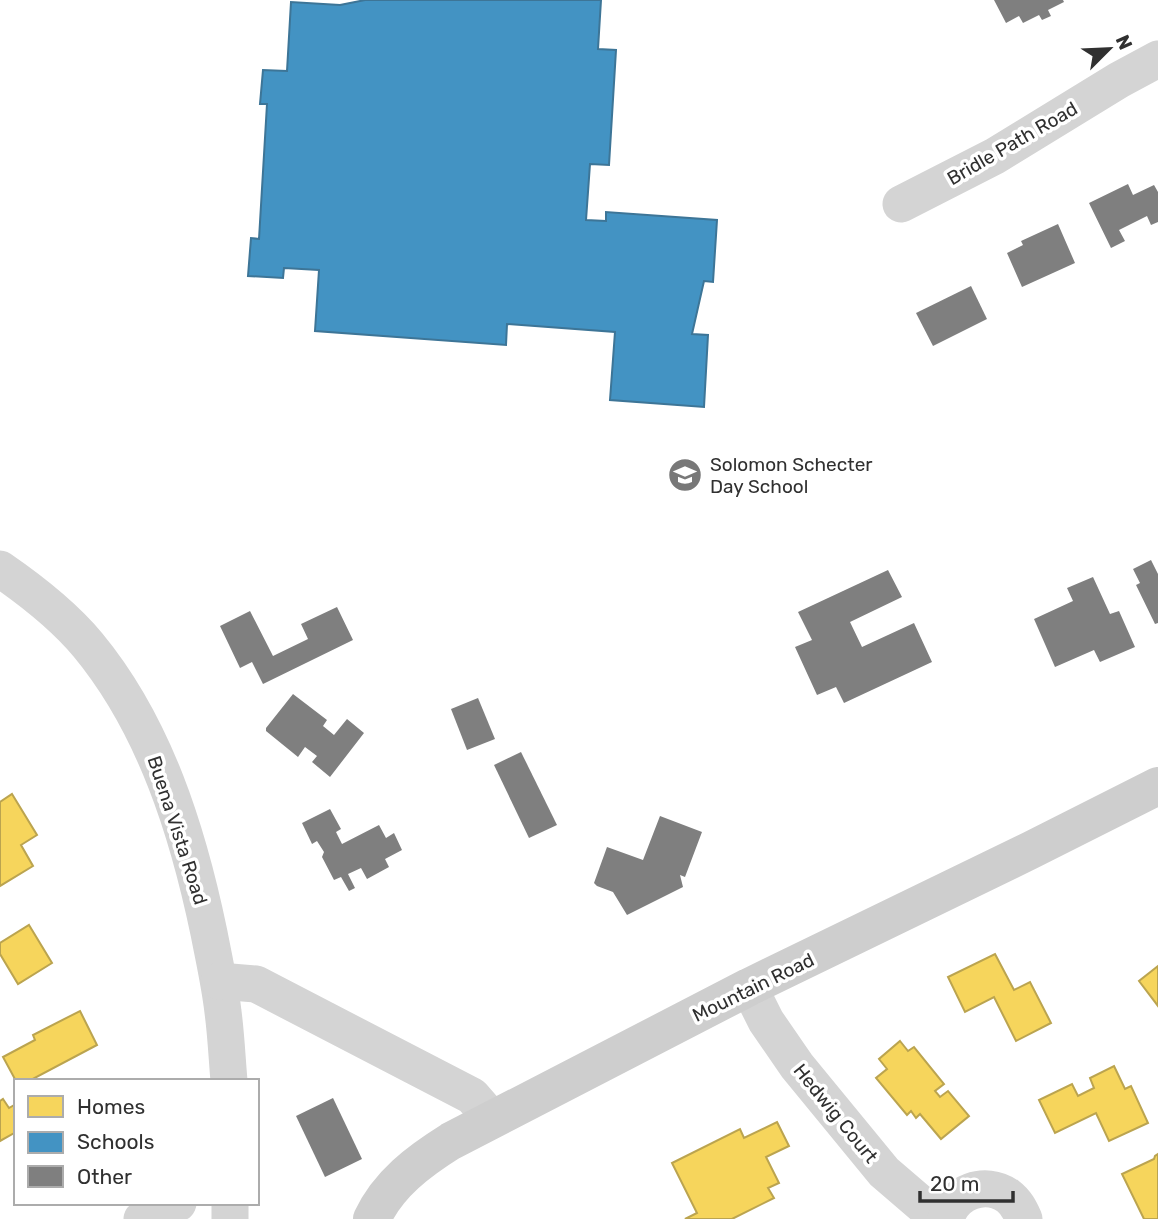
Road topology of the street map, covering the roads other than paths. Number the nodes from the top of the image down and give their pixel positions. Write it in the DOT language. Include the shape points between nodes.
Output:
graph roads {
  1 [pos="1158,59"];
  2 [pos="901,204"];
  3 [pos="0,569"];
  4 [pos="1158,786"];
  5 [pos="219,981"];
  6 [pos="749,987"];
  7 [pos="229,1079"];
  8 [pos="492,1119"];
  9 [pos="173,1205"];
  10 [pos="946,1217"];
  11 [pos="142,1219"];
  12 [pos="372,1219"];
  13 [pos="1024,1219"];
  1 -- 2 [label="street, Bridle Path Road" via="995,156"];
  3 -- 5 [label="street, Buena Vista Road" via="55,610 88,645 119,687 154,752 200,891"];
  4 -- 6 [label="main road, Mountain Road"];
  5 -- 7 [label="street, Buena Vista Road"];
  5 -- 8 [label="street" via="256,984 303,1007 472,1096"];
  6 -- 8 [label="main road, Mountain Road"];
  6 -- 10 [label="street, Hedwig Court" via="797,1066 884,1172 926,1208"];
  8 -- 12 [label="main road, Mountain Road" via="426,1157 389,1190"];
  9 -- 11 [label="street"];
  10 -- 13 [label="street, Hedwig Court" via="962,1195 986,1188 1010,1197"];
}
